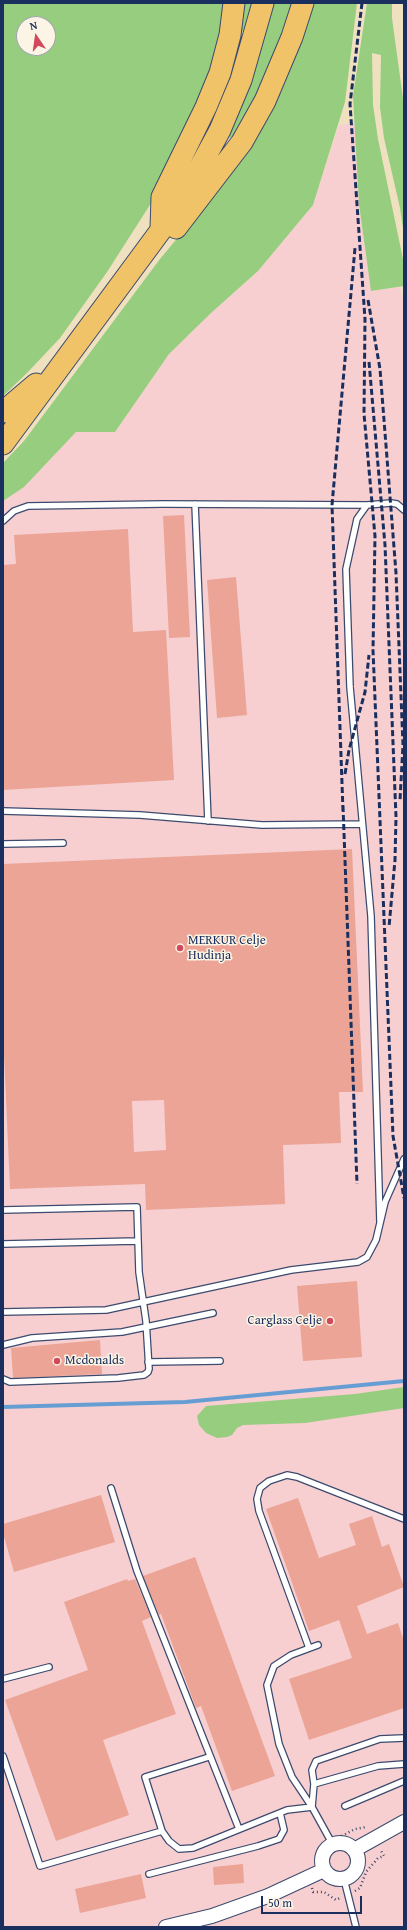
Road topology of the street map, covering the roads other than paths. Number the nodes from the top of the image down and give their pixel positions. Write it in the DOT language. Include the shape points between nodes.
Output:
graph roads {
  1 [pos="234,3"];
  2 [pos="263,3"];
  3 [pos="303,3"];
  4 [pos="161,230"];
  5 [pos="146,251"];
  6 [pos="7,424"];
  7 [pos="3,444"];
  8 [pos="195,504"];
  9 [pos="367,505"];
  10 [pos="404,510"];
  11 [pos="3,521"];
  12 [pos="3,811"];
  13 [pos="208,821"];
  14 [pos="362,824"];
  15 [pos="63,843"];
  16 [pos="3,844"];
  17 [pos="404,1160"];
  18 [pos="3,1210"];
  19 [pos="380,1222"];
  20 [pos="137,1241"];
  21 [pos="3,1244"];
  22 [pos="144,1301"];
  23 [pos="3,1312"];
  24 [pos="213,1313"];
  25 [pos="146,1326"];
  26 [pos="3,1345"];
  27 [pos="220,1361"];
  28 [pos="148,1362"];
  29 [pos="3,1379"];
  30 [pos="111,1488"];
  31 [pos="404,1519"];
  32 [pos="318,1645"];
  33 [pos="309,1648"];
  34 [pos="49,1667"];
  35 [pos="3,1680"];
  36 [pos="404,1738"];
  37 [pos="3,1756"];
  38 [pos="209,1757"];
  39 [pos="404,1764"];
  40 [pos="404,1781"];
  41 [pos="314,1784"];
  42 [pos="345,1806"];
  43 [pos="312,1807"];
  44 [pos="280,1813"];
  45 [pos="404,1822"];
  46 [pos="240,1829"];
  47 [pos="162,1831"];
  48 [pos="332,1843"];
  49 [pos="354,1850"];
  50 [pos="324,1870"];
  51 [pos="148,1874"];
  52 [pos="344,1878"];
  53 [pos="166,1927"];
  54 [pos="356,1927"];
  1 -- 4 [label="highway" via="230,35 220,73 162,197"];
  2 -- 4 [label="highway" via="241,80 220,130"];
  3 -- 5 [label="highway" via="292,37 265,101 242,142 167,239"];
  4 -- 5 [label="highway"];
  5 -- 6 [label="highway" via="74,350"];
  6 -- 7 [label="highway"];
  8 -- 9 [label="lane"];
  8 -- 11 [label="lane" via="28,506 14,511"];
  8 -- 13 [label="lane"];
  9 -- 10 [label="lane" via="391,502"];
  9 -- 14 [label="lane" via="357,520 346,569 350,687"];
  12 -- 13 [label="lane"];
  13 -- 14 [label="lane" via="262,825"];
  14 -- 19 [label="lane" via="371,916"];
  15 -- 16 [label="lane"];
  17 -- 19 [label="lane" via="385,1202"];
  18 -- 20 [label="lane" via="137,1207"];
  19 -- 22 [label="lane" via="376,1240 367,1257 358,1262 291,1270"];
  20 -- 21 [label="lane"];
  20 -- 22 [label="lane" via="138,1272"];
  22 -- 23 [label="lane" via="106,1310"];
  22 -- 25 [label="lane"];
  24 -- 25 [label="lane"];
  25 -- 26 [label="lane" via="140,1330 32,1338"];
  25 -- 28 [label="lane"];
  27 -- 28 [label="lane"];
  28 -- 29 [label="lane" via="148,1372 144,1375 10,1382"];
  30 -- 38 [label="lane" via="137,1571"];
  31 -- 33 [label="lane" via="297,1477 287,1475 260,1488 257,1499 259,1511"];
  32 -- 33 [label="lane"];
  33 -- 43 [label="lane" via="291,1655 274,1666 267,1685 279,1744 292,1777"];
  34 -- 35 [label="lane"];
  36 -- 41 [label="lane" via="380,1739 316,1761 312,1770"];
  37 -- 47 [label="lane" via="40,1866"];
  38 -- 46 [label="lane"];
  38 -- 47 [label="lane" via="144,1777"];
  39 -- 41 [label="lane" via="378,1766"];
  40 -- 42 [label="lane"];
  41 -- 43 [label="lane"];
  43 -- 44 [label="lane"];
  43 -- 48 [label="lane"];
  44 -- 46 [label="lane"];
  44 -- 51 [label="lane" via="284,1830 279,1839"];
  45 -- 49 [label="street"];
  46 -- 47 [label="lane" via="194,1848 179,1849"];
  48 -- 49 [label="street" via="344,1844"];
  48 -- 50 [label="street" via="324,1852"];
  49 -- 52 [label="street" via="358,1861 357,1867"];
  50 -- 52 [label="street" via="333,1878"];
  50 -- 53 [label="street" via="268,1896 212,1916"];
  52 -- 54 [label="lane"];
}
